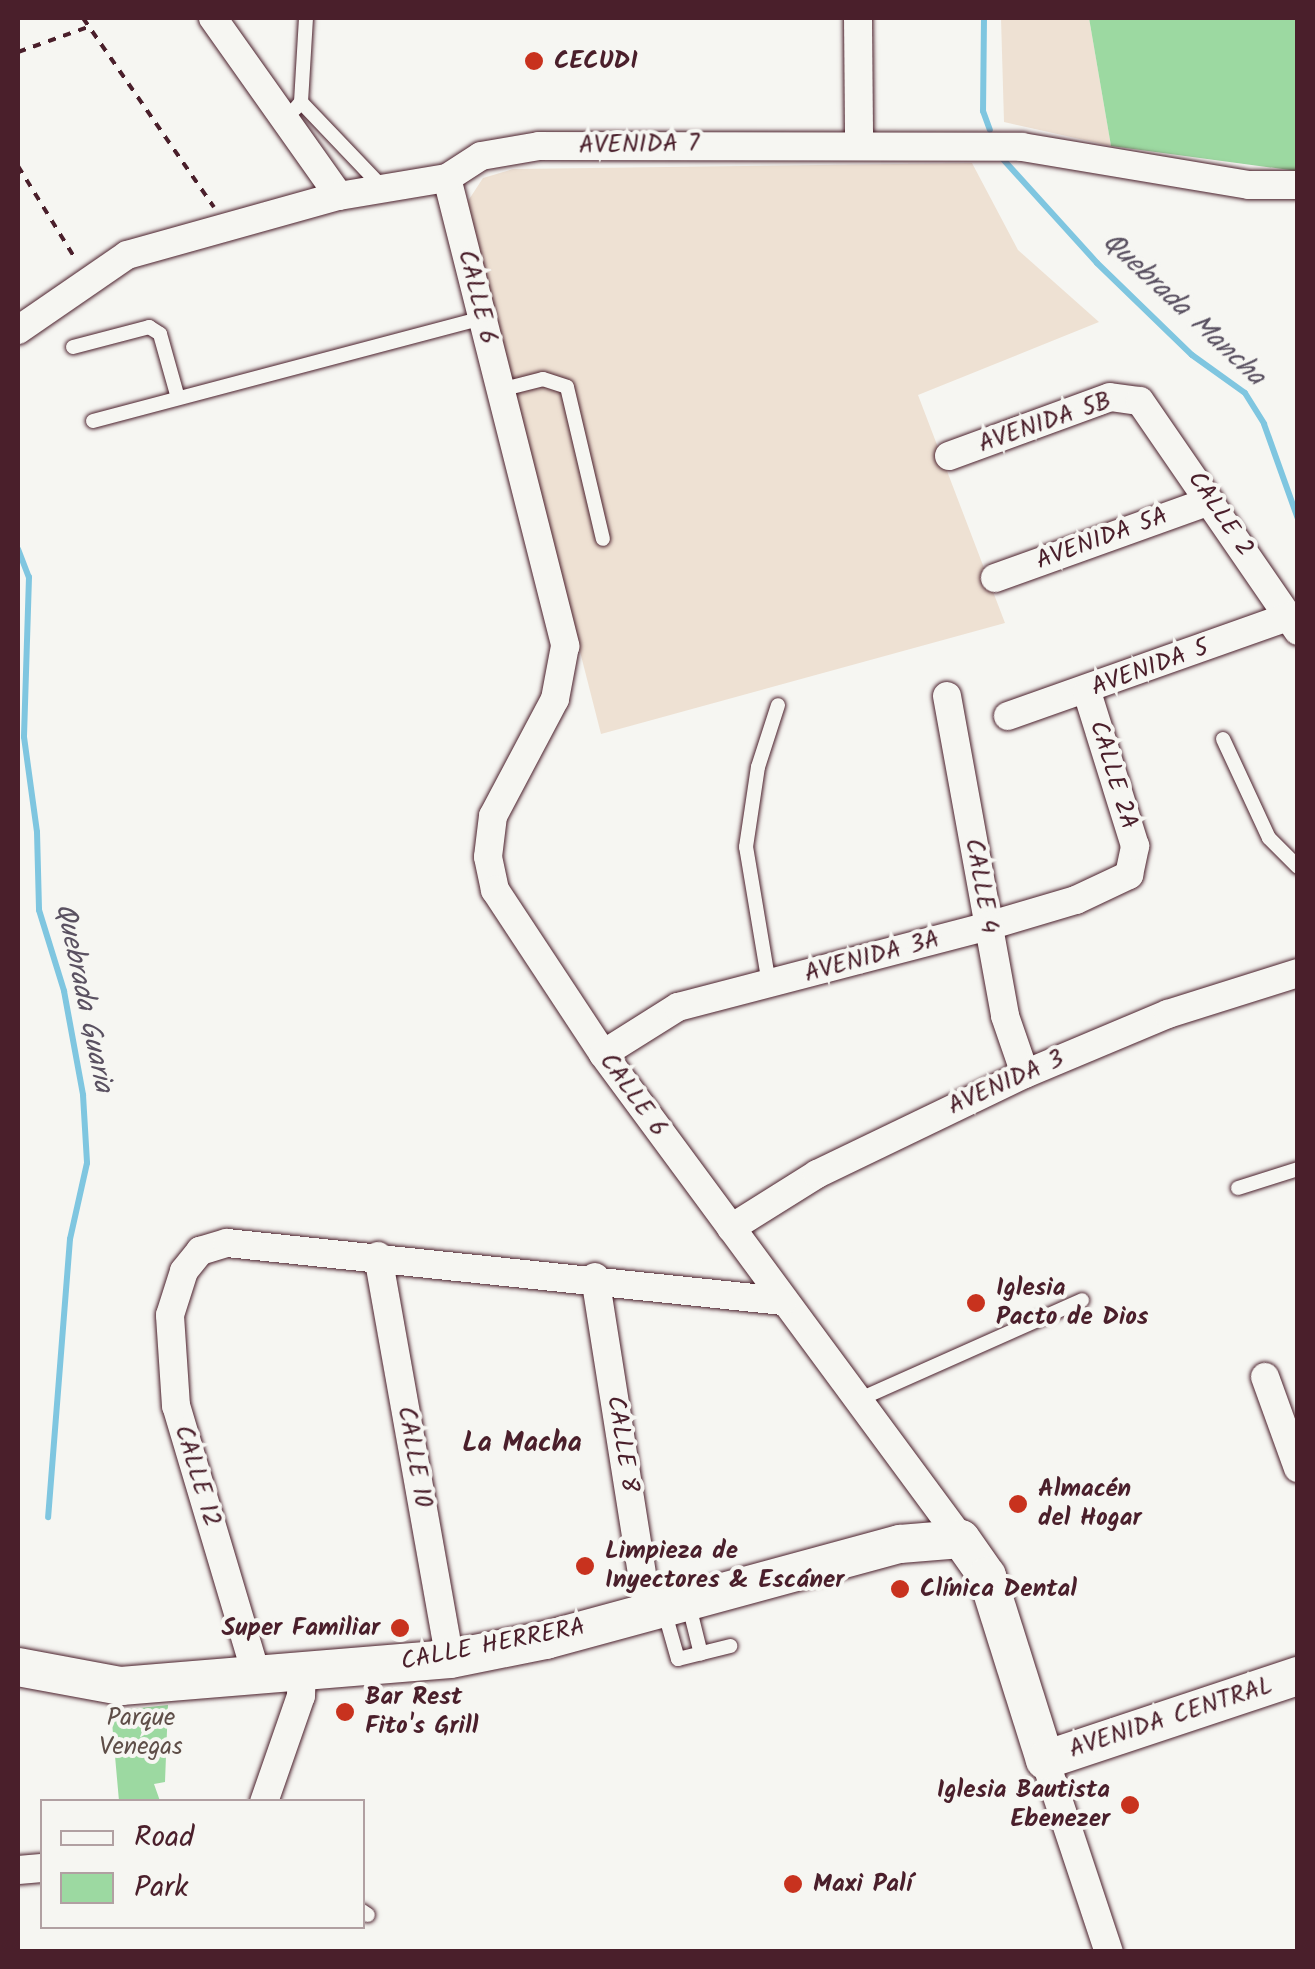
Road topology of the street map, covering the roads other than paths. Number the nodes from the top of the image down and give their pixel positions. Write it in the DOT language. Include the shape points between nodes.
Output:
graph roads {
  1 [pos="213,18"];
  2 [pos="306,18"];
  3 [pos="858,18"];
  4 [pos="292,111"];
  5 [pos="859,142"];
  6 [pos="447,178"];
  7 [pos="1298,185"];
  8 [pos="384,190"];
  9 [pos="338,196"];
  10 [pos="482,318"];
  11 [pos="18,330"];
  12 [pos="74,348"];
  13 [pos="500,390"];
  14 [pos="178,398"];
  15 [pos="1140,400"];
  16 [pos="93,421"];
  17 [pos="949,456"];
  18 [pos="1210,501"];
  19 [pos="603,540"];
  20 [pos="995,578"];
  21 [pos="1294,624"];
  22 [pos="1087,692"];
  23 [pos="948,696"];
  24 [pos="778,704"];
  25 [pos="1008,716"];
  26 [pos="1222,739"];
  27 [pos="1137,858"];
  28 [pos="1298,867"];
  29 [pos="988,926"];
  30 [pos="1298,973"];
  31 [pos="769,984"];
  32 [pos="603,1054"];
  33 [pos="1025,1074"];
  34 [pos="1298,1169"];
  35 [pos="1238,1188"];
  36 [pos="731,1228"];
  37 [pos="378,1256"];
  38 [pos="596,1277"];
  39 [pos="1082,1300"];
  40 [pos="783,1301"];
  41 [pos="1265,1377"];
  42 [pos="860,1399"];
  43 [pos="1298,1468"];
  44 [pos="961,1539"];
  45 [pos="666,1607"];
  46 [pos="730,1646"];
  47 [pos="701,1654"];
  48 [pos="450,1659"];
  49 [pos="18,1667"];
  50 [pos="302,1673"];
  51 [pos="1298,1676"];
  52 [pos="257,1677"];
  53 [pos="1045,1760"];
  54 [pos="265,1799"];
  55 [pos="1109,1952"];
  1 -- 4 [label="street"];
  2 -- 4 [label="lane"];
  3 -- 5 [label="street"];
  4 -- 8 [label="lane"];
  4 -- 9 [label="street"];
  5 -- 6 [label="street, AVENIDA 7" via="539,146 481,156"];
  5 -- 7 [label="street, AVENIDA 7" via="1022,147 1249,185"];
  6 -- 8 [label="street, AVENIDA 7"];
  6 -- 10 [label="street, CALLE 6"];
  8 -- 9 [label="street, AVENIDA 7"];
  9 -- 11 [label="street, AVENIDA 7" via="128,255"];
  10 -- 13 [label="street, CALLE 6"];
  10 -- 14 [label="lane"];
  12 -- 14 [label="lane" via="148,327 160,334"];
  13 -- 19 [label="lane" via="543,379 567,387"];
  13 -- 32 [label="street, CALLE 6" via="565,660 555,698 493,816 491,874 510,920"];
  14 -- 16 [label="lane"];
  15 -- 17 [label="street, AVENIDA 5B" via="1110,397"];
  15 -- 18 [label="street, CALLE 2"];
  18 -- 20 [label="street, AVENIDA 5A"];
  18 -- 21 [label="street, CALLE 2"];
  21 -- 22 [label="street, AVENIDA 5"];
  22 -- 25 [label="street, AVENIDA 5"];
  22 -- 27 [label="street, CALLE 2A"];
  23 -- 29 [label="street, CALLE 4"];
  24 -- 31 [label="lane" via="755,781 746,847"];
  26 -- 28 [label="lane" via="1268,838"];
  27 -- 29 [label="street, AVENIDA 3A" via="1129,875 1115,883"];
  29 -- 31 [label="street, AVENIDA 3A"];
  29 -- 33 [label="street, CALLE 4" via="1004,1016"];
  30 -- 33 [label="street, AVENIDA 3" via="1168,1014"];
  31 -- 32 [label="street, AVENIDA 3A" via="678,1007"];
  32 -- 36 [label="street, CALLE 6"];
  33 -- 36 [label="street, AVENIDA 3" via="816,1174"];
  34 -- 35 [label="lane"];
  36 -- 40 [label="street, CALLE 6"];
  37 -- 38 [label="street"];
  37 -- 48 [label="street, CALLE 10"];
  37 -- 52 [label="street, CALLE 12" via="227,1243 200,1252 184,1270 170,1315 176,1406"];
  38 -- 40 [label="street"];
  38 -- 45 [label="street, CALLE 8"];
  39 -- 42 [label="lane"];
  40 -- 42 [label="street, CALLE 6"];
  41 -- 43 [label="street"];
  42 -- 44 [label="street, CALLE 6"];
  44 -- 45 [label="street, CALLE HERRERA" via="900,1544"];
  44 -- 53 [label="street, CALLE 6" via="988,1576"];
  45 -- 47 [label="lane"];
  45 -- 47 [label="lane" via="678,1659"];
  45 -- 48 [label="street, CALLE HERRERA"];
  46 -- 47 [label="lane"];
  48 -- 50 [label="street, CALLE HERRERA"];
  49 -- 52 [label="street, CALLE HERRERA" via="121,1686"];
  50 -- 52 [label="street, CALLE HERRERA"];
  50 -- 54 [label="street" via="301,1696"];
  51 -- 53 [label="street, AVENIDA CENTRAL"];
  53 -- 55 [label="street, CALLE 6"];
}
